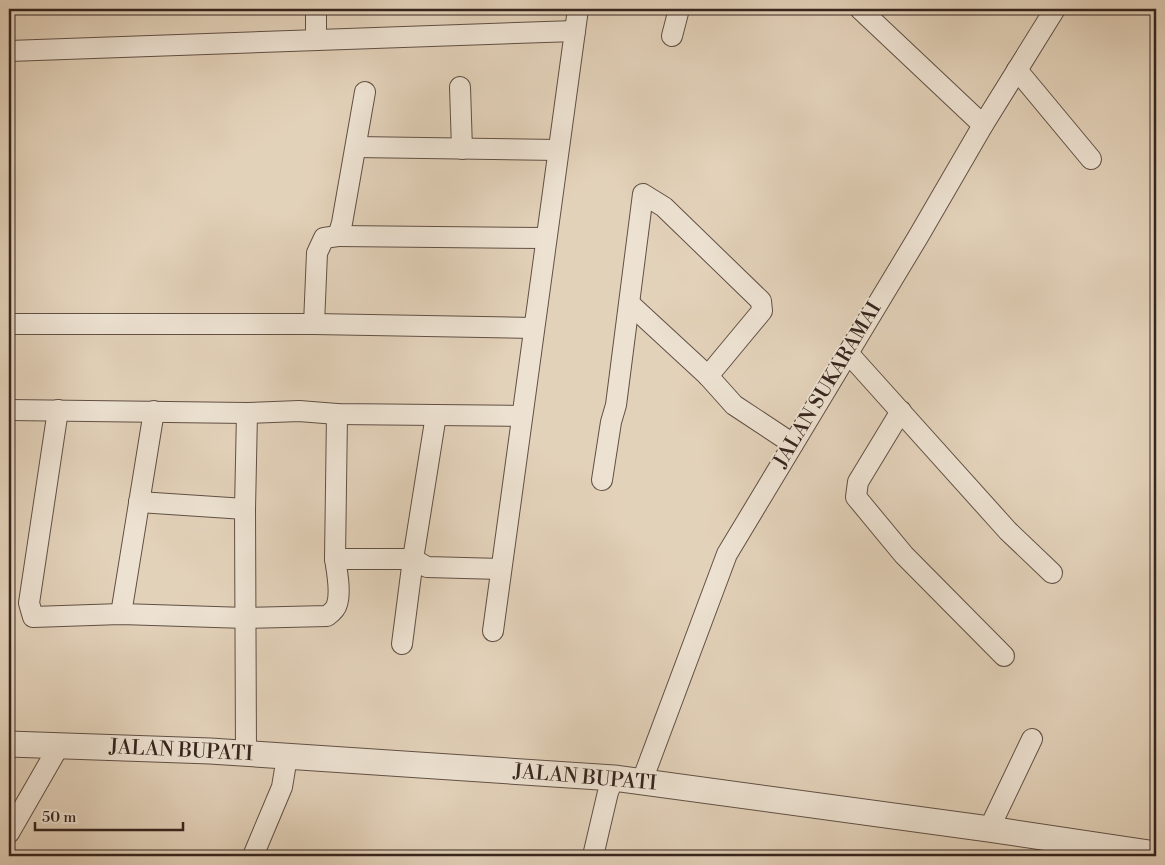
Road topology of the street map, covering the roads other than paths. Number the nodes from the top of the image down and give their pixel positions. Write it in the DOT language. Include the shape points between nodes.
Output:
graph roads {
  1 [pos="316,9"];
  2 [pos="578,9"];
  3 [pos="679,9"];
  4 [pos="860,9"];
  5 [pos="1055,9"];
  6 [pos="575,31"];
  7 [pos="672,36"];
  8 [pos="316,40"];
  9 [pos="9,51"];
  10 [pos="1017,70"];
  11 [pos="460,87"];
  12 [pos="365,92"];
  13 [pos="983,125"];
  14 [pos="356,147"];
  15 [pos="462,149"];
  16 [pos="558,150"];
  17 [pos="1091,159"];
  18 [pos="338,236"];
  19 [pos="546,238"];
  20 [pos="630,304"];
  21 [pos="9,324"];
  22 [pos="314,324"];
  23 [pos="534,328"];
  24 [pos="848,353"];
  25 [pos="708,376"];
  26 [pos="9,410"];
  27 [pos="58,410"];
  28 [pos="901,411"];
  29 [pos="154,412"];
  30 [pos="247,413"];
  31 [pos="337,414"];
  32 [pos="436,415"];
  33 [pos="522,416"];
  34 [pos="793,444"];
  35 [pos="602,480"];
  36 [pos="138,502"];
  37 [pos="245,509"];
  38 [pos="335,559"];
  39 [pos="413,559"];
  40 [pos="501,569"];
  41 [pos="1052,573"];
  42 [pos="121,614"];
  43 [pos="246,618"];
  44 [pos="493,631"];
  45 [pos="402,644"];
  46 [pos="1004,656"];
  47 [pos="1032,739"];
  48 [pos="9,744"];
  49 [pos="59,746"];
  50 [pos="246,754"];
  51 [pos="287,757"];
  52 [pos="614,778"];
  53 [pos="642,781"];
  54 [pos="989,829"];
  55 [pos="9,833"];
  56 [pos="1088,850"];
  57 [pos="1156,854"];
  58 [pos="253,856"];
  59 [pos="593,856"];
  1 -- 8 [label="street"];
  2 -- 6 [label="street"];
  3 -- 7 [label="street"];
  4 -- 13 [label="street"];
  5 -- 10 [label="street, JALAN SUKARAMAI"];
  6 -- 8 [label="street"];
  6 -- 16 [label="street"];
  8 -- 9 [label="street"];
  10 -- 13 [label="street, JALAN SUKARAMAI"];
  10 -- 17 [label="street"];
  11 -- 15 [label="street"];
  12 -- 14 [label="street"];
  13 -- 24 [label="street, JALAN SUKARAMAI"];
  14 -- 15 [label="street"];
  14 -- 18 [label="street"];
  15 -- 16 [label="street"];
  16 -- 19 [label="street"];
  18 -- 19 [label="street"];
  18 -- 22 [label="street" via="324,238 317,253"];
  19 -- 23 [label="street"];
  20 -- 25 [label="street"];
  20 -- 25 [label="street" via="643,194 664,207 761,301 762,311"];
  20 -- 35 [label="street"];
  21 -- 22 [label="street"];
  22 -- 23 [label="street"];
  23 -- 33 [label="street"];
  24 -- 28 [label="street"];
  24 -- 34 [label="street, JALAN SUKARAMAI"];
  25 -- 34 [label="street" via="734,405"];
  26 -- 27 [label="street"];
  27 -- 29 [label="street"];
  27 -- 42 [label="street" via="29,603 33,617"];
  28 -- 41 [label="street" via="1008,531"];
  28 -- 46 [label="street" via="858,482 856,498 904,555"];
  29 -- 30 [label="street"];
  29 -- 36 [label="street"];
  30 -- 31 [label="street" via="299,410"];
  30 -- 37 [label="street"];
  31 -- 32 [label="street"];
  31 -- 38 [label="street"];
  32 -- 33 [label="street"];
  32 -- 39 [label="street"];
  33 -- 40 [label="street"];
  34 -- 53 [label="street, JALAN SUKARAMAI" via="727,554"];
  36 -- 37 [label="street"];
  36 -- 42 [label="street"];
  37 -- 43 [label="street"];
  38 -- 39 [label="street"];
  38 -- 43 [label="street" via="338,604 327,616"];
  39 -- 40 [label="street" via="427,567"];
  39 -- 45 [label="street"];
  40 -- 44 [label="street"];
  42 -- 43 [label="street"];
  43 -- 50 [label="street"];
  47 -- 54 [label="street"];
  48 -- 49 [label="street, JALAN BUPATI"];
  49 -- 50 [label="street, JALAN BUPATI"];
  49 -- 55 [label="street"];
  50 -- 51 [label="street, JALAN BUPATI"];
  51 -- 52 [label="street, JALAN BUPATI"];
  51 -- 58 [label="street" via="282,787"];
  52 -- 53 [label="street, JALAN BUPATI"];
  52 -- 59 [label="street"];
  53 -- 54 [label="street, JALAN BUPATI"];
  54 -- 56 [label="street, JALAN BUPATI"];
  56 -- 57 [label="street, JALAN BUPATI"];
}
